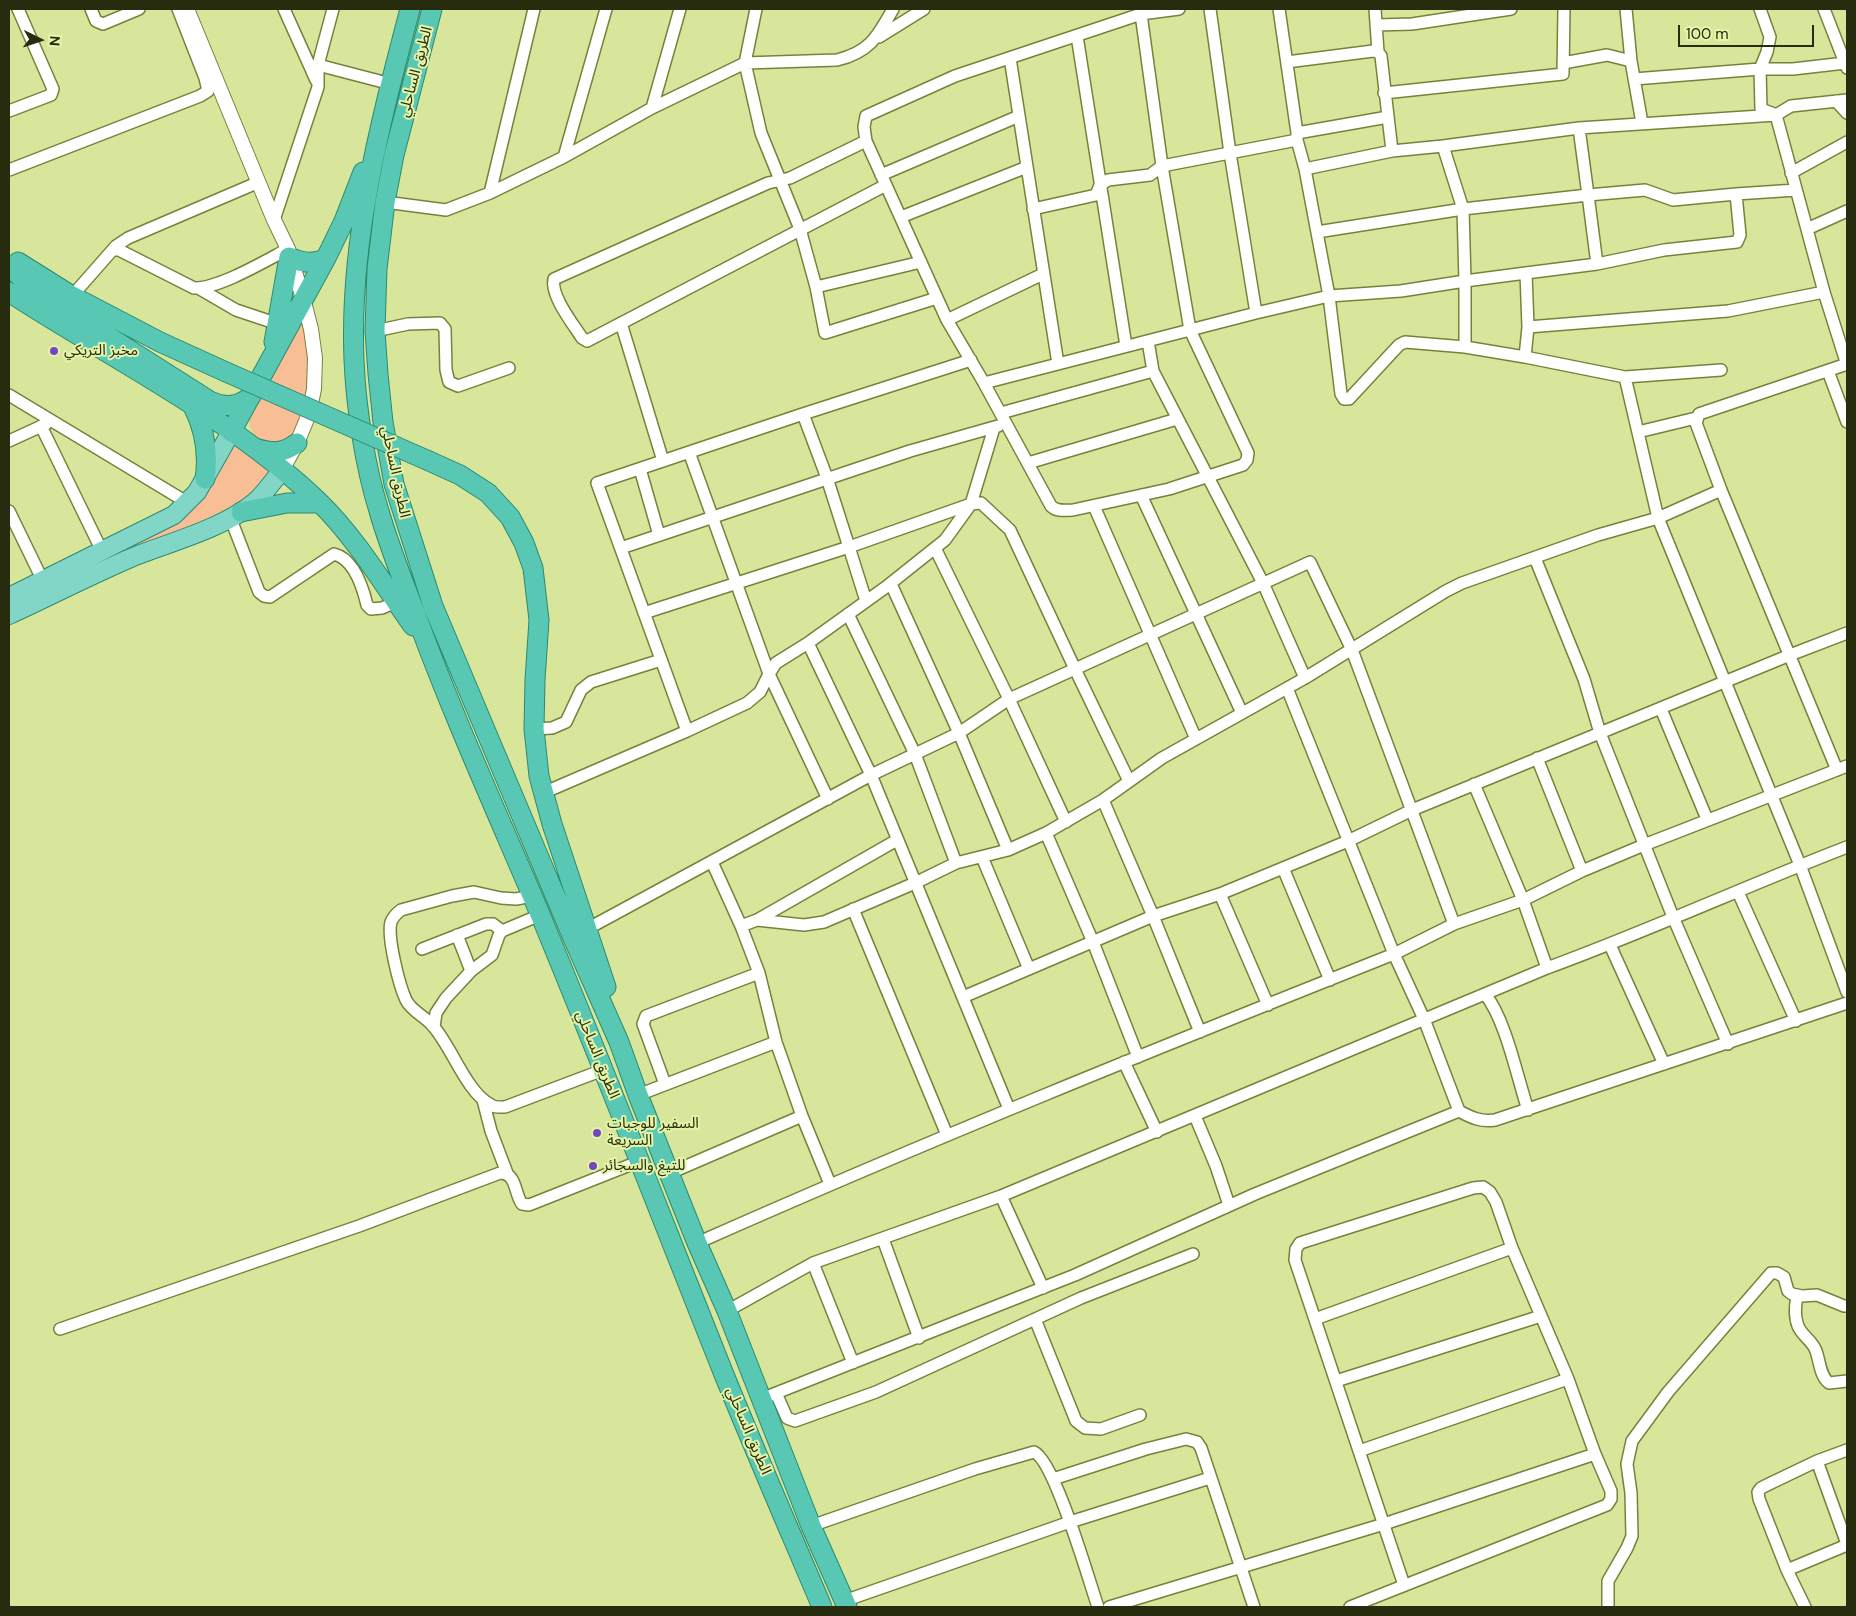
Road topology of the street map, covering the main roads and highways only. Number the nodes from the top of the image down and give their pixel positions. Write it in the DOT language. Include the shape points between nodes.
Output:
graph roads {
  1 [pos="410,9"];
  2 [pos="432,9"];
  3 [pos="380,124"];
  4 [pos="9,256"];
  5 [pos="326,258"];
  6 [pos="9,267"];
  7 [pos="9,292"];
  8 [pos="270,358"];
  9 [pos="250,396"];
  10 [pos="192,405"];
  11 [pos="231,432"];
  12 [pos="297,443"];
  13 [pos="254,448"];
  14 [pos="282,470"];
  15 [pos="205,479"];
  16 [pos="319,503"];
  17 [pos="235,515"];
  18 [pos="9,597"];
  19 [pos="9,615"];
  20 [pos="425,643"];
  21 [pos="580,934"];
  22 [pos="846,1604"];
  23 [pos="822,1607"];
  1 -- 3 [label="highway, الطريق الساحلي"];
  2 -- 21 [label="highway, الطريق الساحلي" via="394,154 385,202 375,331 383,422 394,484 433,606"];
  3 -- 5 [label="highway"];
  3 -- 20 [label="highway, الطريق الساحلي" via="360,242 354,361 359,411 378,510"];
  4 -- 21 [label="highway, bridge" via="72,296 160,342 460,475 488,494 510,517 533,568 539,620 534,729 538,776"];
  5 -- 8 [label="highway"];
  5 -- 8 [label="highway" via="309,263 289,253"];
  6 -- 9 [label="highway" via="40,293 210,401 236,405"];
  7 -- 10 [label="highway, الطريق الساحلي"];
  8 -- 9 [label="highway"];
  9 -- 11 [label="highway"];
  10 -- 11 [label="highway, الطريق الساحلي"];
  10 -- 15 [label="highway" via="206,441"];
  11 -- 13 [label="highway, الطريق الساحلي"];
  11 -- 15 [label="main road"];
  12 -- 13 [label="highway" via="287,450 275,452"];
  13 -- 14 [label="highway, الطريق الساحلي"];
  14 -- 16 [label="highway, الطريق الساحلي"];
  14 -- 17 [label="main road" via="256,501"];
  15 -- 18 [label="main road" via="188,502 166,520"];
  16 -- 17 [label="highway" via="287,503"];
  16 -- 20 [label="highway, الطريق الساحلي" via="377,573"];
  17 -- 19 [label="main road"];
  20 -- 23 [label="highway, الطريق الساحلي" via="540,915"];
  21 -- 22 [label="highway, الطريق الساحلي" via="608,994 619,1042 638,1095 697,1243 769,1396 811,1526"];
}
